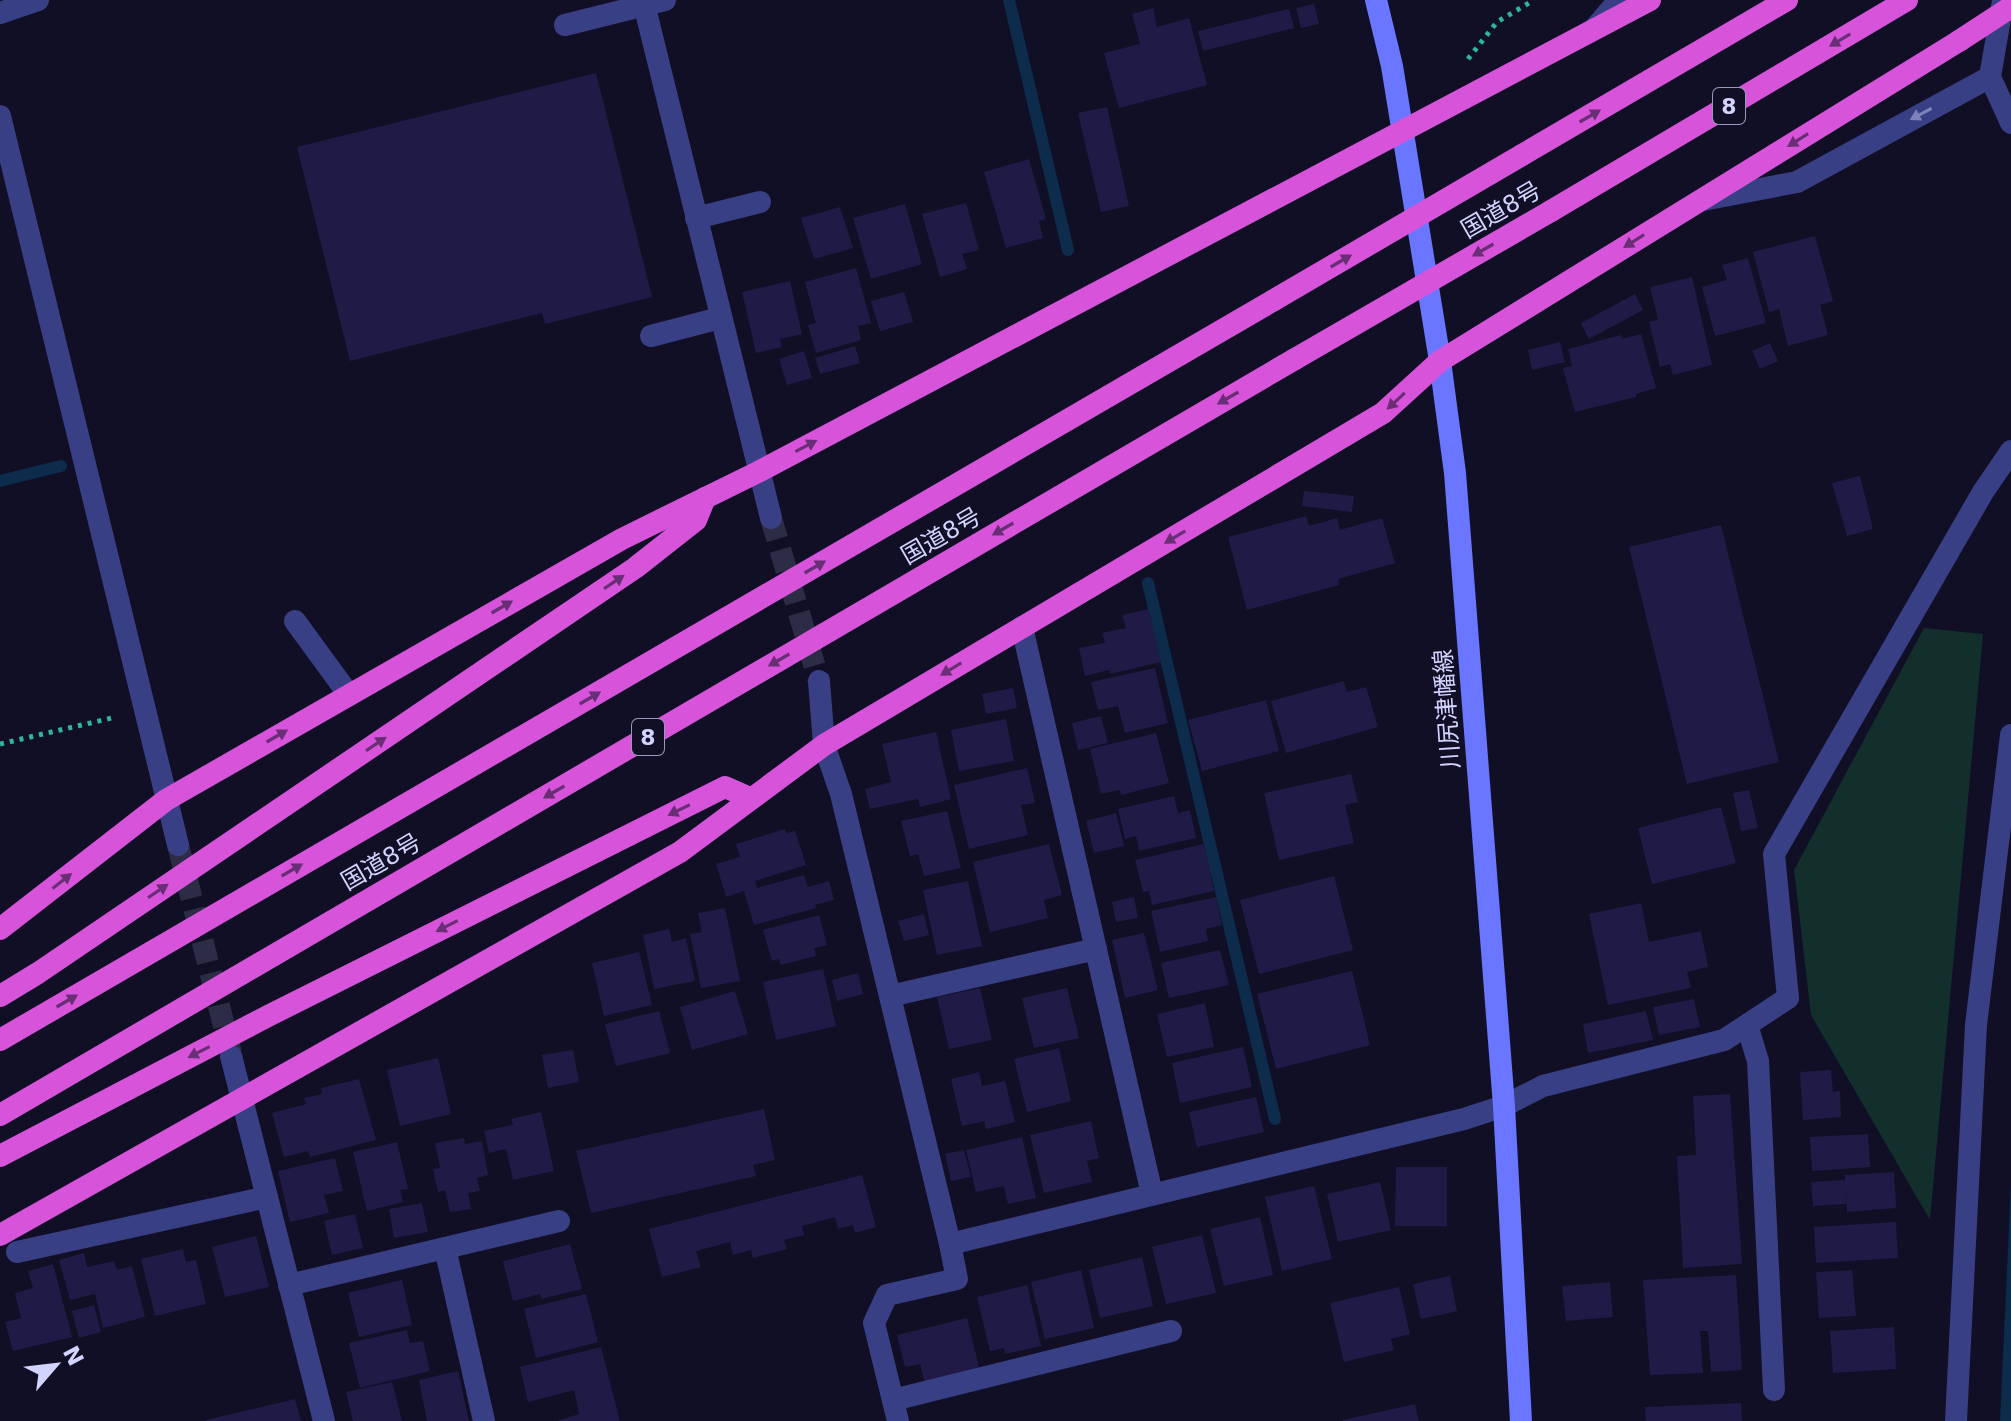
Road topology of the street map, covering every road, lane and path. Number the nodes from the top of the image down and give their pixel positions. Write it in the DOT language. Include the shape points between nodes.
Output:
graph roads {
  1 [pos="38,0"];
  2 [pos="1376,0"];
  3 [pos="1534,0"];
  4 [pos="1619,0"];
  5 [pos="1650,0"];
  6 [pos="1787,0"];
  7 [pos="1907,0"];
  8 [pos="2003,0"];
  9 [pos="651,2"];
  10 [pos="2011,7"];
  11 [pos="0,13"];
  12 [pos="565,25"];
  13 [pos="1592,32"];
  14 [pos="1990,77"];
  15 [pos="1465,97"];
  16 [pos="0,116"];
  17 [pos="2011,123"];
  18 [pos="1402,129"];
  19 [pos="1701,200"];
  20 [pos="760,202"];
  21 [pos="696,218"];
  22 [pos="720,318"];
  23 [pos="651,336"];
  24 [pos="1440,361"];
  25 [pos="2011,451"];
  26 [pos="758,472"];
  27 [pos="705,498"];
  28 [pos="771,518"];
  29 [pos="295,621"];
  30 [pos="1022,627"];
  31 [pos="819,681"];
  32 [pos="349,695"];
  33 [pos="145,710"];
  34 [pos="2011,735"];
  35 [pos="0,744"];
  36 [pos="824,745"];
  37 [pos="750,798"];
  38 [pos="166,800"];
  39 [pos="178,845"];
  40 [pos="0,929"];
  41 [pos="1096,949"];
  42 [pos="0,996"];
  43 [pos="890,996"];
  44 [pos="1747,1025"];
  45 [pos="0,1040"];
  46 [pos="231,1056"];
  47 [pos="243,1100"];
  48 [pos="1504,1106"];
  49 [pos="0,1115"];
  50 [pos="0,1156"];
  51 [pos="1152,1194"];
  52 [pos="267,1197"];
  53 [pos="559,1221"];
  54 [pos="0,1235"];
  55 [pos="950,1244"];
  56 [pos="445,1248"];
  57 [pos="17,1252"];
  58 [pos="289,1285"];
  59 [pos="1171,1331"];
  60 [pos="1774,1390"];
  61 [pos="896,1411"];
  62 [pos="324,1421"];
  63 [pos="484,1421"];
  64 [pos="1521,1421"];
  65 [pos="1956,1421"];
  1 -- 11 [label="street"];
  2 -- 18 [label="main road, 川尻津幡線"];
  3 -- 15 [label="path" via="1497,22 1460,70"];
  4 -- 13 [label="street"];
  5 -- 13 [label="highway"];
  45 -- 6 [label="highway, 国道8号, one-way, bridge"];
  7 -- 49 [label="highway, 国道8号 / 8, one-way, bridge"];
  8 -- 14 [label="street"];
  9 -- 12 [label="street"];
  9 -- 21 [label="street"];
  10 -- 19 [label="highway, one-way, bridge"];
  13 -- 15 [label="highway"];
  14 -- 17 [label="street"];
  14 -- 19 [label="street, one-way" via="1797,182"];
  15 -- 18 [label="highway"];
  16 -- 33 [label="street"];
  18 -- 24 [label="main road, 川尻津幡線"];
  26 -- 18 [label="highway, one-way"];
  19 -- 24 [label="highway, one-way"];
  20 -- 21 [label="street"];
  21 -- 22 [label="street"];
  22 -- 23 [label="street"];
  22 -- 26 [label="street"];
  24 -- 30 [label="highway, one-way" via="1383,413"];
  24 -- 48 [label="main road, 川尻津幡線" via="1455,473"];
  25 -- 44 [label="street" via="1774,854 1788,998"];
  26 -- 27 [label="highway"];
  26 -- 28 [label="street"];
  32 -- 27 [label="highway, one-way" via="622,539"];
  42 -- 27 [label="highway, one-way" via="635,568 696,520"];
  29 -- 32 [label="street"];
  30 -- 36 [label="highway, one-way"];
  30 -- 41 [label="street"];
  31 -- 36 [label="street"];
  38 -- 32 [label="highway, one-way"];
  33 -- 35 [label="path"];
  33 -- 38 [label="street"];
  34 -- 65 [label="street" via="1976,1025"];
  36 -- 37 [label="highway"];
  36 -- 43 [label="street"];
  37 -- 47 [label="highway" via="680,852"];
  37 -- 50 [label="highway, one-way" via="725,787"];
  38 -- 39 [label="street"];
  40 -- 38 [label="highway, one-way"];
  41 -- 43 [label="street"];
  41 -- 51 [label="street"];
  43 -- 55 [label="street"];
  44 -- 48 [label="street" via="1724,1040 1543,1086"];
  44 -- 60 [label="street" via="1758,1061"];
  46 -- 47 [label="street"];
  47 -- 52 [label="street"];
  47 -- 54 [label="highway"];
  48 -- 51 [label="street"];
  48 -- 64 [label="main road, 川尻津幡線"];
  51 -- 55 [label="street"];
  52 -- 57 [label="street"];
  52 -- 58 [label="street"];
  53 -- 56 [label="street"];
  55 -- 61 [label="street" via="957,1279 887,1295 874,1323"];
  56 -- 58 [label="street"];
  56 -- 63 [label="street"];
  58 -- 62 [label="street"];
  59 -- 61 [label="street"];
}
